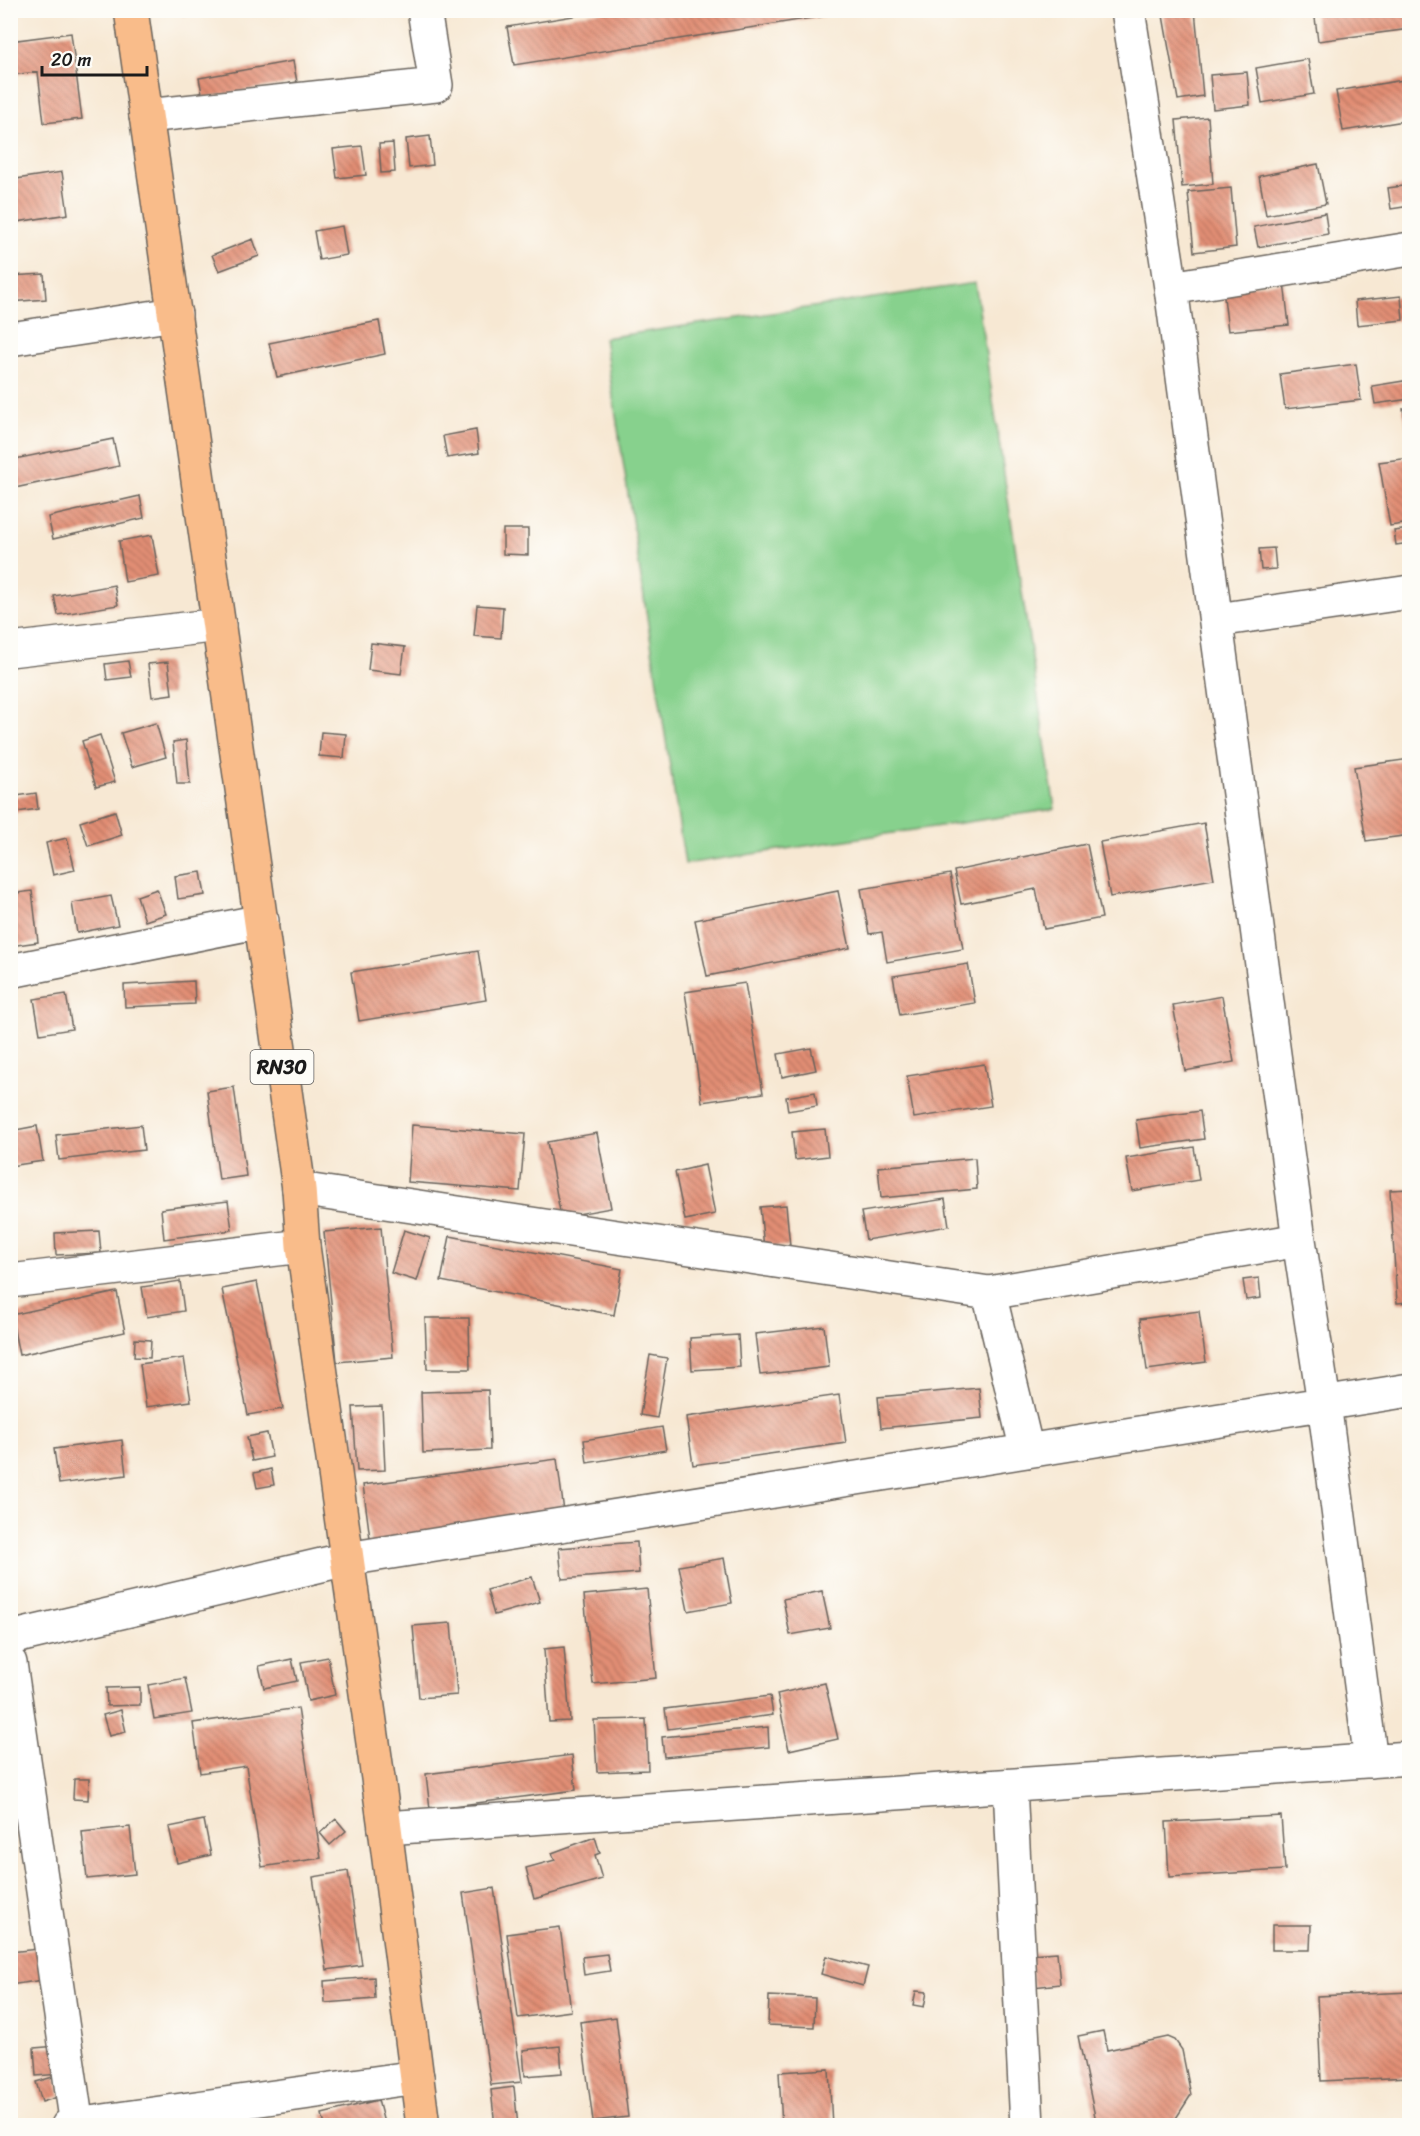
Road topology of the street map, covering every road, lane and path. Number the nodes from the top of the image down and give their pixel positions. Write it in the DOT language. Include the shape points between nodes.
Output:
graph roads {
  1 [pos="131,10"];
  2 [pos="424,10"];
  3 [pos="1128,10"];
  4 [pos="146,116"];
  5 [pos="1410,249"];
  6 [pos="1171,288"];
  7 [pos="175,314"];
  8 [pos="10,339"];
  9 [pos="1410,592"];
  10 [pos="1217,620"];
  11 [pos="219,625"];
  12 [pos="10,650"];
  13 [pos="262,921"];
  14 [pos="10,971"];
  15 [pos="299,1189"];
  16 [pos="1299,1240"];
  17 [pos="303,1246"];
  18 [pos="10,1281"];
  19 [pos="989,1293"];
  20 [pos="1410,1390"];
  21 [pos="1324,1403"];
  22 [pos="1027,1451"];
  23 [pos="347,1559"];
  24 [pos="10,1638"];
  25 [pos="10,1663"];
  26 [pos="1410,1758"];
  27 [pos="1371,1761"];
  28 [pos="1010,1786"];
  29 [pos="385,1828"];
  30 [pos="417,2078"];
  31 [pos="74,2125"];
  32 [pos="423,2126"];
  33 [pos="1028,2126"];
  1 -- 4 [label="main road, RN30"];
  2 -- 4 [label="street" via="436,85"];
  3 -- 6 [label="street"];
  4 -- 7 [label="main road, RN30"];
  5 -- 6 [label="street"];
  6 -- 10 [label="street"];
  7 -- 8 [label="street"];
  7 -- 11 [label="main road, RN30"];
  9 -- 10 [label="street"];
  10 -- 16 [label="street"];
  11 -- 12 [label="street"];
  11 -- 13 [label="main road, RN30"];
  13 -- 14 [label="street"];
  13 -- 15 [label="main road, RN30"];
  15 -- 17 [label="main road, RN30"];
  15 -- 19 [label="street"];
  16 -- 19 [label="street"];
  16 -- 21 [label="street"];
  17 -- 18 [label="street"];
  17 -- 23 [label="main road, RN30"];
  19 -- 22 [label="street"];
  20 -- 21 [label="street"];
  21 -- 22 [label="street"];
  21 -- 27 [label="street"];
  22 -- 23 [label="street"];
  23 -- 24 [label="street"];
  23 -- 29 [label="main road, RN30"];
  25 -- 31 [label="street"];
  26 -- 27 [label="street"];
  27 -- 28 [label="street"];
  28 -- 29 [label="street"];
  28 -- 33 [label="street"];
  29 -- 30 [label="main road, RN30"];
  30 -- 31 [label="street"];
  30 -- 32 [label="main road, RN30"];
}
